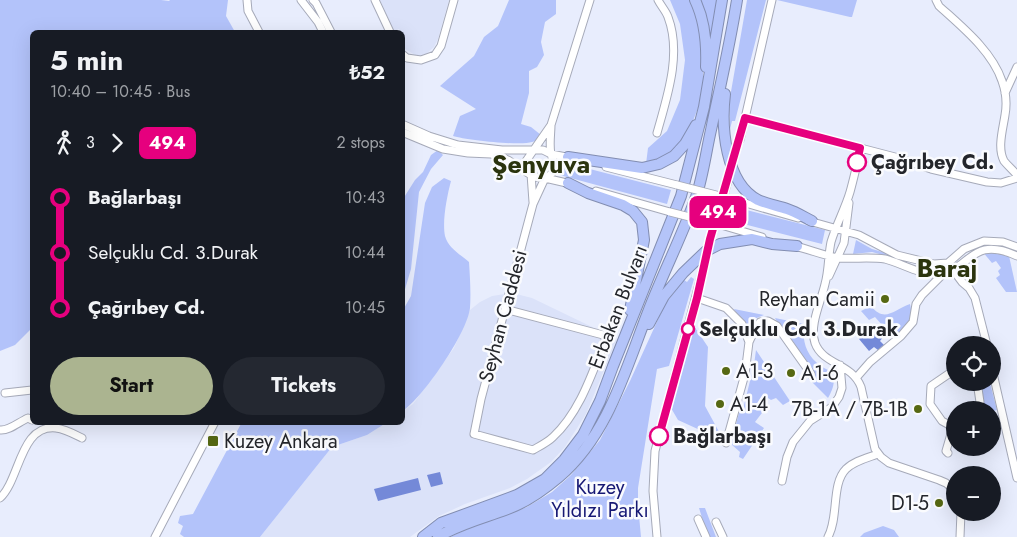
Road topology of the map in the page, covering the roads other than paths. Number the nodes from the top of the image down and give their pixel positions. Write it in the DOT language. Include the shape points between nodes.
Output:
graph roads {
  1 [pos="247,0"];
  2 [pos="301,0"];
  3 [pos="313,0"];
  4 [pos="374,0"];
  5 [pos="454,0"];
  6 [pos="590,0"];
  7 [pos="658,0"];
  8 [pos="695,0"];
  9 [pos="722,0"];
  10 [pos="737,0"];
  11 [pos="742,0"];
  12 [pos="772,0"];
  13 [pos="936,0"];
  14 [pos="257,30"];
  15 [pos="322,30"];
  16 [pos="330,30"];
  17 [pos="389,30"];
  18 [pos="732,34"];
  19 [pos="405,56"];
  20 [pos="1017,67"];
  21 [pos="1005,93"];
  22 [pos="704,107"];
  23 [pos="745,118"];
  24 [pos="551,124"];
  25 [pos="405,125"];
  26 [pos="405,133"];
  27 [pos="658,133"];
  28 [pos="740,140"];
  29 [pos="860,148"];
  30 [pos="535,151"];
  31 [pos="551,154"];
  32 [pos="568,158"];
  33 [pos="530,174"];
  34 [pos="1017,177"];
  35 [pos="545,178"];
  36 [pos="728,181"];
  37 [pos="568,183"];
  38 [pos="850,192"];
  39 [pos="533,204"];
  40 [pos="812,221"];
  41 [pos="837,228"];
  42 [pos="846,230"];
  43 [pos="710,239"];
  44 [pos="797,246"];
  45 [pos="1017,247"];
  46 [pos="829,255"];
  47 [pos="1017,256"];
  48 [pos="838,258"];
  49 [pos="946,268"];
  50 [pos="703,269"];
  51 [pos="826,281"];
  52 [pos="697,298"];
  53 [pos="505,309"];
  54 [pos="985,336"];
  55 [pos="749,342"];
  56 [pos="840,364"];
  57 [pos="613,366"];
  58 [pos="627,367"];
  59 [pos="811,374"];
  60 [pos="946,377"];
  61 [pos="856,378"];
  62 [pos="30,390"];
  63 [pos="997,391"];
  64 [pos="5,393"];
  65 [pos="30,420"];
  66 [pos="946,423"];
  67 [pos="34,425"];
  68 [pos="54,425"];
  69 [pos="212,425"];
  70 [pos="0,430"];
  71 [pos="38,433"];
  72 [pos="82,438"];
  73 [pos="726,443"];
  74 [pos="878,454"];
  75 [pos="1017,478"];
  76 [pos="782,481"];
  77 [pos="946,483"];
  78 [pos="0,498"];
  79 [pos="698,519"];
  80 [pos="961,521"];
  81 [pos="716,522"];
  82 [pos="155,537"];
  83 [pos="423,537"];
  84 [pos="438,537"];
  85 [pos="657,537"];
  86 [pos="706,537"];
  87 [pos="724,537"];
  88 [pos="828,537"];
  89 [pos="960,537"];
  1 -- 14 [label="street" via="248,11"];
  2 -- 15 [label="street"];
  3 -- 16 [label="street"];
  4 -- 17 [label="street"];
  5 -- 19 [label="street" via="441,46 435,55 421,60"];
  6 -- 24 [label="street"];
  7 -- 27 [label="street" via="668,18 673,42 672,71"];
  8 -- 22 [label="highway" via="704,29 706,52"];
  9 -- 22 [label="highway, Erbakan Bulvarı"];
  10 -- 18 [label="highway, Erbakan Bulvarı"];
  11 -- 18 [label="highway"];
  12 -- 23 [label="street"];
  13 -- 21 [label="street" via="992,62"];
  18 -- 40 [label="highway" via="722,125 736,176 750,195 759,201"];
  18 -- 58 [label="highway, Erbakan Bulvarı" via="697,195"];
  20 -- 21 [label="street"];
  21 -- 34 [label="street" via="1001,147 1004,160"];
  22 -- 32 [label="highway" via="685,144 674,156 659,164 642,168"];
  22 -- 57 [label="highway, Erbakan Bulvarı" via="681,196"];
  23 -- 28 [label="street"];
  23 -- 29 [label="street"];
  24 -- 30 [label="street"];
  24 -- 31 [label="street"];
  25 -- 30 [label="street" via="458,145"];
  26 -- 33 [label="street" via="443,149 491,154"];
  29 -- 34 [label="street" via="987,182 1001,183"];
  29 -- 38 [label="street"];
  30 -- 31 [label="street" via="544,150"];
  30 -- 33 [label="street" via="526,162"];
  31 -- 32 [label="street"];
  31 -- 35 [label="street" via="555,168"];
  32 -- 40 [label="street, bridge"];
  33 -- 35 [label="street"];
  33 -- 39 [label="street"];
  35 -- 37 [label="street"];
  35 -- 39 [label="street"];
  36 -- 43 [label="street"];
  37 -- 44 [label="street, bridge"];
  37 -- 57 [label="highway" via="623,205 634,211 642,222 644,240 639,268"];
  38 -- 41 [label="street"];
  38 -- 42 [label="street"];
  39 -- 53 [label="street, Seyhan Caddesi"];
  40 -- 41 [label="street"];
  41 -- 42 [label="street"];
  41 -- 46 [label="street"];
  42 -- 48 [label="street"];
  42 -- 49 [label="street" via="897,255"];
  44 -- 46 [label="street"];
  44 -- 58 [label="highway" via="752,239 720,244 706,251 664,296"];
  45 -- 49 [label="street" via="984,241 964,249"];
  46 -- 48 [label="street"];
  46 -- 51 [label="street"];
  47 -- 49 [label="street" via="1004,250 985,249"];
  48 -- 49 [label="street" via="884,259 936,274"];
  48 -- 51 [label="street"];
  49 -- 54 [label="street" via="970,288"];
  49 -- 61 [label="street" via="916,304 913,322"];
  50 -- 52 [label="street"];
  51 -- 56 [label="street" via="813,329 815,343 820,352"];
  52 -- 55 [label="street" via="726,308 742,324"];
  52 -- 85 [label="street" via="655,451 653,491"];
  53 -- 53 [label="street, Seyhan Caddesi" via="474,434 534,450 554,437 578,402 606,336"];
  55 -- 59 [label="street" via="760,322 768,321 777,326"];
  55 -- 73 [label="street" via="745,374"];
  56 -- 61 [label="street"];
  56 -- 76 [label="street" via="842,388 839,397 832,407 810,421 793,442"];
  57 -- 83 [label="highway, Erbakan Bulvarı" via="583,435 545,479 517,495 441,523"];
  58 -- 84 [label="highway, Erbakan Bulvarı" via="597,435 561,476 516,506 471,521"];
  60 -- 66 [label="street" via="931,386 930,404"];
  61 -- 74 [label="street"];
  62 -- 64 [label="street"];
  63 -- 75 [label="street"];
  65 -- 70 [label="street"];
  67 -- 71 [label="street"];
  68 -- 71 [label="street"];
  68 -- 72 [label="street"];
  69 -- 82 [label="street"];
  71 -- 78 [label="street" via="28,444 11,483"];
  74 -- 77 [label="street" via="889,463"];
  74 -- 88 [label="street" via="845,470 838,484 833,528"];
  79 -- 86 [label="street"];
  80 -- 89 [label="street"];
  81 -- 87 [label="street"];
}
